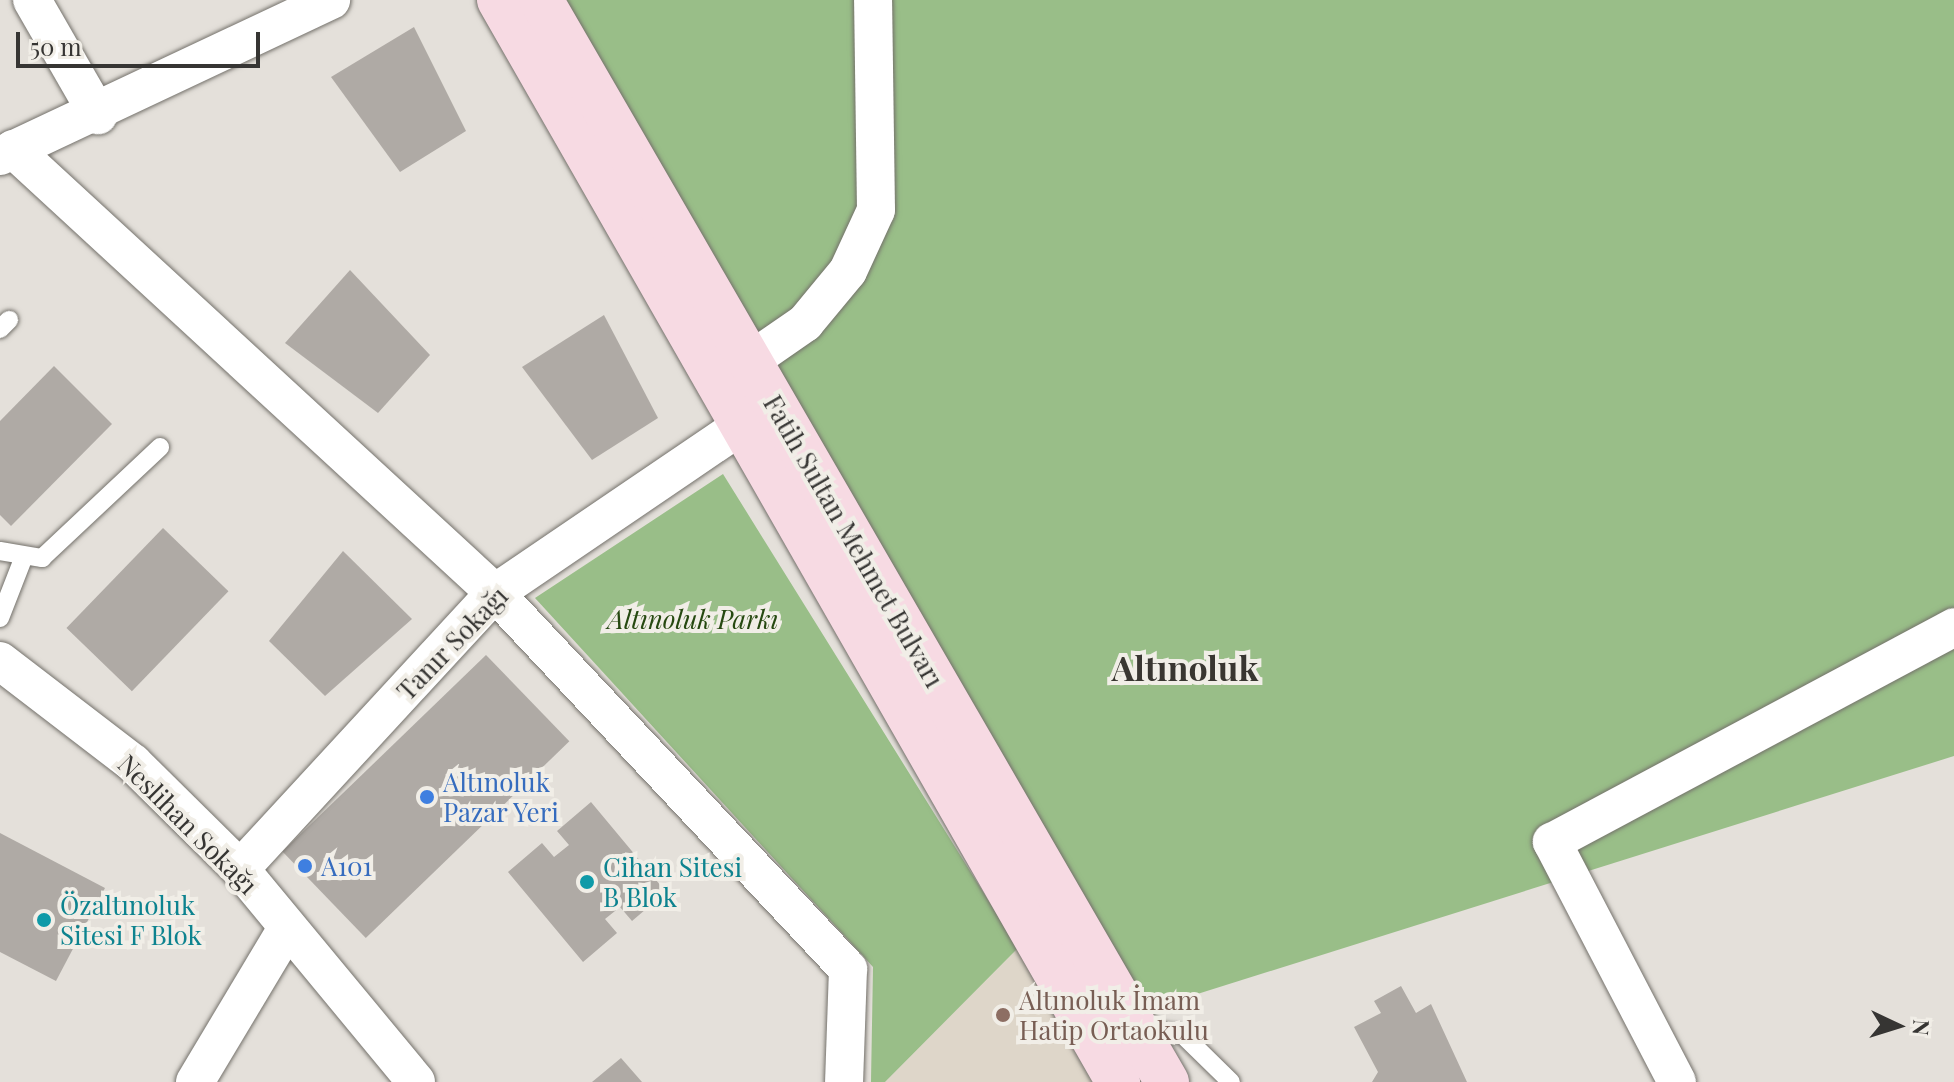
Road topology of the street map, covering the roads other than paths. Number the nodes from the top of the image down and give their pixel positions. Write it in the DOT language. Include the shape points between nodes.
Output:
graph roads {
  1 [pos="32,0"];
  2 [pos="331,0"];
  3 [pos="499,0"];
  4 [pos="541,0"];
  5 [pos="873,0"];
  6 [pos="98,115"];
  7 [pos="6,153"];
  8 [pos="750,361"];
  9 [pos="738,428"];
  10 [pos="160,447"];
  11 [pos="0,551"];
  12 [pos="23,559"];
  13 [pos="495,593"];
  14 [pos="0,618"];
  15 [pos="1954,627"];
  16 [pos="0,661"];
  17 [pos="240,869"];
  18 [pos="286,930"];
  19 [pos="1136,1027"];
  20 [pos="195,1082"];
  21 [pos="416,1082"];
  22 [pos="844,1082"];
  23 [pos="1118,1082"];
  24 [pos="1167,1082"];
  25 [pos="1231,1082"];
  26 [pos="1677,1082"];
  1 -- 6 [label="street"];
  2 -- 6 [label="street"];
  3 -- 9 [label="main road, Fatih Sultan Mehmet Bulvarı"];
  4 -- 8 [label="main road, Fatih Sultan Mehmet Bulvarı"];
  5 -- 8 [label="street" via="876,210 831,292 805,323"];
  6 -- 7 [label="street"];
  7 -- 13 [label="street"];
  8 -- 19 [label="main road, Fatih Sultan Mehmet Bulvarı"];
  9 -- 13 [label="street, Tanır Sokağı"];
  9 -- 23 [label="main road, Fatih Sultan Mehmet Bulvarı"];
  10 -- 12 [label="lane" via="61,543 42,558"];
  11 -- 12 [label="lane"];
  12 -- 14 [label="lane"];
  13 -- 17 [label="street, Tanır Sokağı"];
  13 -- 22 [label="street" via="848,969"];
  15 -- 26 [label="street" via="1552,842"];
  16 -- 17 [label="street, Neslihan Sokağı" via="133,763"];
  17 -- 18 [label="street, Neslihan Sokağı"];
  18 -- 20 [label="street"];
  18 -- 21 [label="street, Neslihan Sokağı"];
  19 -- 24 [label="main road, Fatih Sultan Mehmet Bulvarı"];
  19 -- 25 [label="lane" via="1183,1035"];
}
